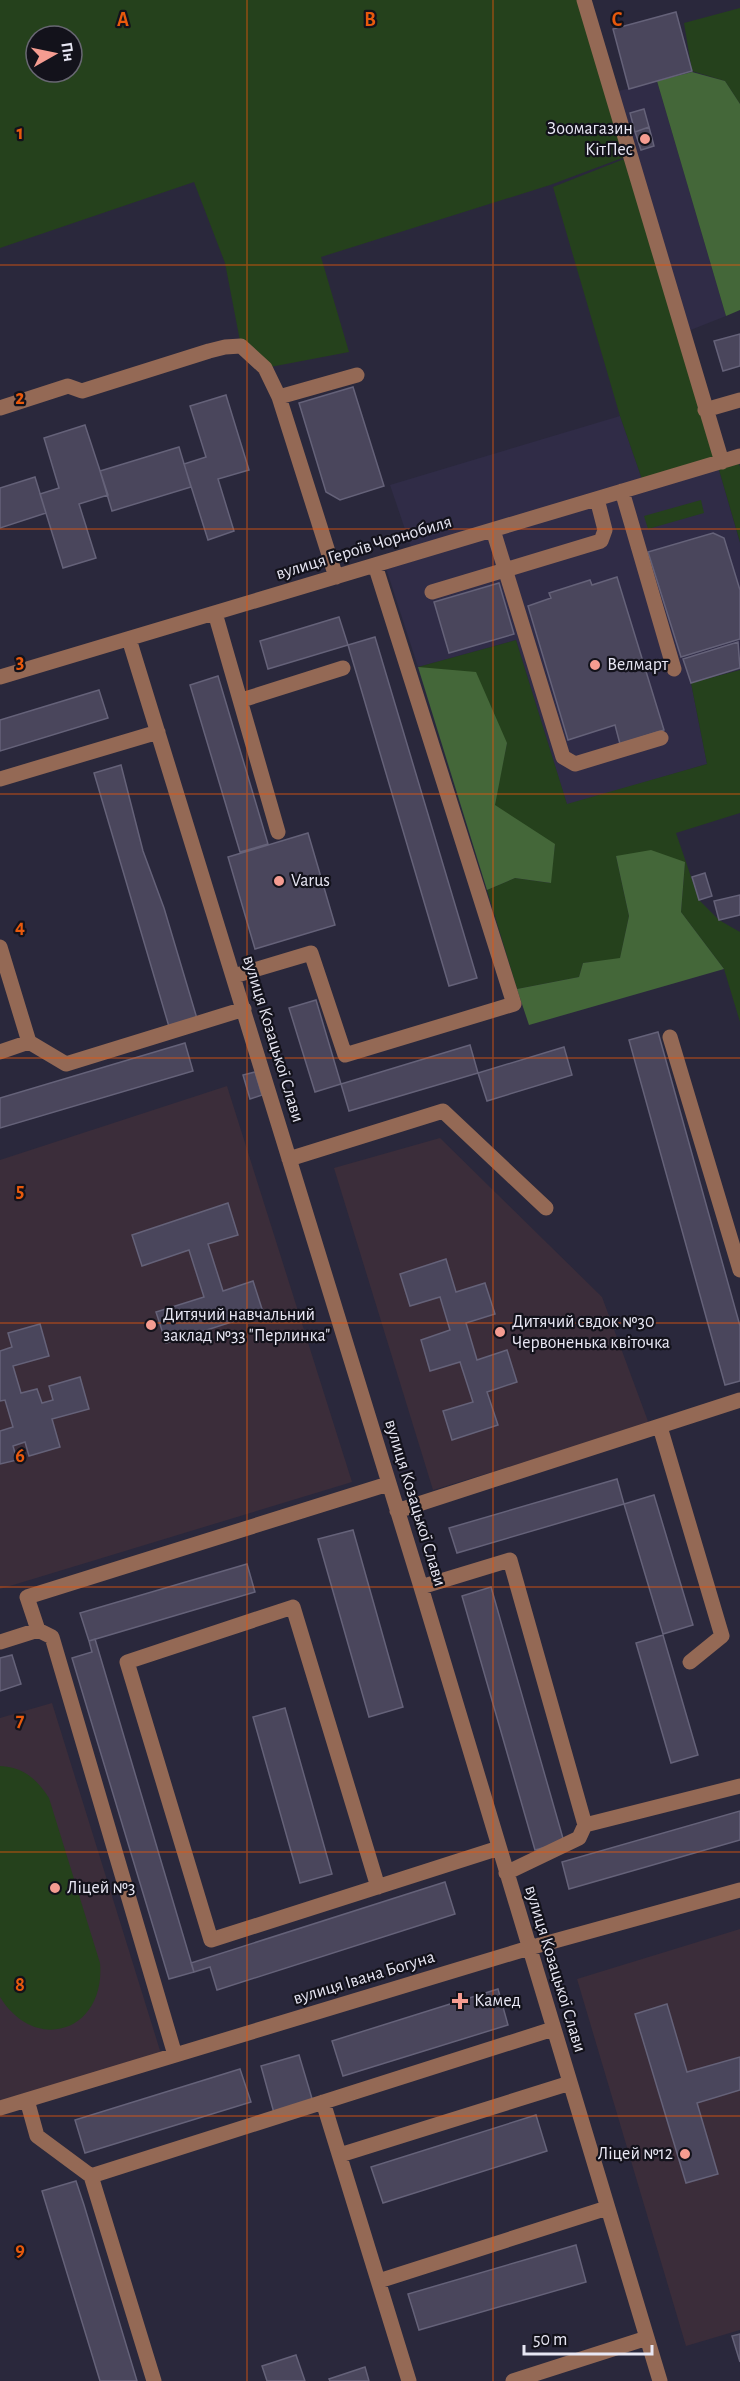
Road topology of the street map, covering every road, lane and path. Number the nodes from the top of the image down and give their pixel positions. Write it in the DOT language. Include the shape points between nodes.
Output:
graph roads {
  1 [pos="584,0"];
  2 [pos="357,375"];
  3 [pos="279,397"];
  4 [pos="740,400"];
  5 [pos="0,408"];
  6 [pos="705,410"];
  7 [pos="739,460"];
  8 [pos="722,462"];
  9 [pos="622,491"];
  10 [pos="597,499"];
  11 [pos="493,530"];
  12 [pos="375,565"];
  13 [pos="336,577"];
  14 [pos="432,592"];
  15 [pos="215,613"];
  16 [pos="129,639"];
  17 [pos="343,668"];
  18 [pos="675,669"];
  19 [pos="0,677"];
  20 [pos="242,700"];
  21 [pos="158,732"];
  22 [pos="661,738"];
  23 [pos="0,779"];
  24 [pos="278,832"];
  25 [pos="0,947"];
  26 [pos="234,976"];
  27 [pos="244,1010"];
  28 [pos="670,1037"];
  29 [pos="29,1042"];
  30 [pos="0,1052"];
  31 [pos="289,1159"];
  32 [pos="546,1208"];
  33 [pos="740,1270"];
  34 [pos="740,1400"];
  35 [pos="660,1427"];
  36 [pos="388,1484"];
  37 [pos="397,1511"];
  38 [pos="421,1587"];
  39 [pos="38,1630"];
  40 [pos="0,1642"];
  41 [pos="690,1662"];
  42 [pos="740,1786"];
  43 [pos="585,1826"];
  44 [pos="499,1848"];
  45 [pos="506,1873"];
  46 [pos="378,1887"];
  47 [pos="740,1890"];
  48 [pos="529,1948"];
  49 [pos="553,2029"];
  50 [pos="175,2055"];
  51 [pos="570,2083"];
  52 [pos="27,2100"];
  53 [pos="323,2102"];
  54 [pos="0,2108"];
  55 [pos="340,2155"];
  56 [pos="91,2176"];
  57 [pos="607,2208"];
  58 [pos="379,2281"];
  59 [pos="647,2338"];
  60 [pos="154,2381"];
  61 [pos="409,2381"];
  62 [pos="513,2381"];
  63 [pos="660,2381"];
  1 -- 6 [label="street"];
  2 -- 3 [label="street"];
  3 -- 5 [label="street" via="265,368 240,346 209,351 82,391 68,386"];
  3 -- 13 [label="street"];
  4 -- 6 [label="street"];
  6 -- 8 [label="street"];
  7 -- 8 [label="street, вулиця Героїв Чорнобиля"];
  8 -- 9 [label="street, вулиця Героїв Чорнобиля"];
  9 -- 10 [label="street, вулиця Героїв Чорнобиля"];
  9 -- 18 [label="street"];
  10 -- 11 [label="street, вулиця Героїв Чорнобиля"];
  10 -- 14 [label="street" via="605,530 601,541"];
  11 -- 12 [label="street, вулиця Героїв Чорнобиля"];
  11 -- 22 [label="street" via="563,757 576,764"];
  12 -- 13 [label="street, вулиця Героїв Чорнобиля"];
  12 -- 26 [label="street" via="514,1004 345,1056 311,953"];
  13 -- 15 [label="street, вулиця Героїв Чорнобиля"];
  15 -- 16 [label="street, вулиця Героїв Чорнобиля"];
  15 -- 20 [label="street"];
  16 -- 19 [label="street, вулиця Героїв Чорнобиля"];
  16 -- 21 [label="street, вулиця Козацької Слави"];
  17 -- 20 [label="street"];
  20 -- 24 [label="street"];
  21 -- 23 [label="street"];
  21 -- 26 [label="street, вулиця Козацької Слави"];
  25 -- 29 [label="street"];
  26 -- 27 [label="street, вулиця Козацької Слави"];
  27 -- 29 [label="street" via="66,1064"];
  27 -- 31 [label="street, вулиця Козацької Слави"];
  28 -- 33 [label="street"];
  29 -- 30 [label="street"];
  31 -- 32 [label="street" via="443,1111"];
  31 -- 36 [label="street, вулиця Козацької Слави"];
  34 -- 35 [label="street"];
  35 -- 37 [label="street"];
  35 -- 41 [label="street" via="722,1636"];
  36 -- 37 [label="street, вулиця Козацької Слави"];
  36 -- 39 [label="street" via="27,1597"];
  37 -- 38 [label="street, вулиця Козацької Слави"];
  38 -- 43 [label="street" via="510,1560"];
  38 -- 44 [label="street, вулиця Козацької Слави"];
  39 -- 40 [label="street"];
  39 -- 50 [label="street" via="52,1637"];
  42 -- 43 [label="street"];
  43 -- 45 [label="street" via="579,1838"];
  44 -- 45 [label="street, вулиця Козацької Слави"];
  44 -- 46 [label="street"];
  45 -- 48 [label="street, вулиця Козацької Слави"];
  46 -- 46 [label="street" via="211,1940 127,1662 293,1607"];
  47 -- 48 [label="street, вулиця Івана Богуна"];
  48 -- 49 [label="street, вулиця Козацької Слави"];
  48 -- 50 [label="street, вулиця Івана Богуна"];
  49 -- 51 [label="street, вулиця Козацької Слави"];
  49 -- 53 [label="street"];
  50 -- 52 [label="street, вулиця Івана Богуна"];
  51 -- 55 [label="street"];
  51 -- 57 [label="street, вулиця Козацької Слави"];
  52 -- 54 [label="street, вулиця Івана Богуна"];
  52 -- 56 [label="street" via="37,2136"];
  53 -- 55 [label="street"];
  53 -- 56 [label="street"];
  55 -- 58 [label="street"];
  56 -- 60 [label="street"];
  57 -- 58 [label="street"];
  57 -- 59 [label="street, вулиця Козацької Слави"];
  58 -- 61 [label="street"];
  59 -- 62 [label="street"];
  59 -- 63 [label="street, вулиця Козацької Слави"];
}
